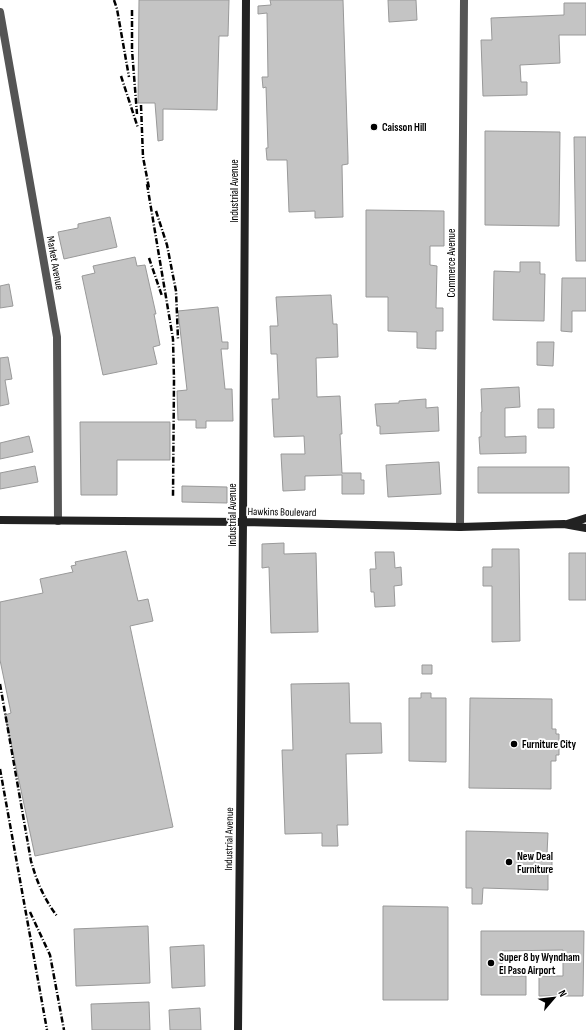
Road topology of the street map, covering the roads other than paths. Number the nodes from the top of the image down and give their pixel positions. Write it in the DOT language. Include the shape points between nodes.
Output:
graph roads {
  1 [pos="246,0"];
  2 [pos="464,0"];
  3 [pos="0,12"];
  4 [pos="586,518"];
  5 [pos="0,520"];
  6 [pos="58,520"];
  7 [pos="243,522"];
  8 [pos="564,524"];
  9 [pos="460,526"];
  10 [pos="586,528"];
  11 [pos="238,1030"];
  1 -- 7 [label="street, Industrial Avenue"];
  2 -- 9 [label="street, Commerce Avenue"];
  3 -- 6 [label="street, Market Avenue" via="57,336"];
  4 -- 8 [label="street, Hawkins Boulevard"];
  5 -- 6 [label="street, Hawkins Boulevard"];
  6 -- 7 [label="street, Hawkins Boulevard"];
  7 -- 9 [label="street, Hawkins Boulevard"];
  7 -- 11 [label="street, Industrial Avenue"];
  8 -- 9 [label="street, Hawkins Boulevard"];
  8 -- 10 [label="street, Hawkins Boulevard"];
}
